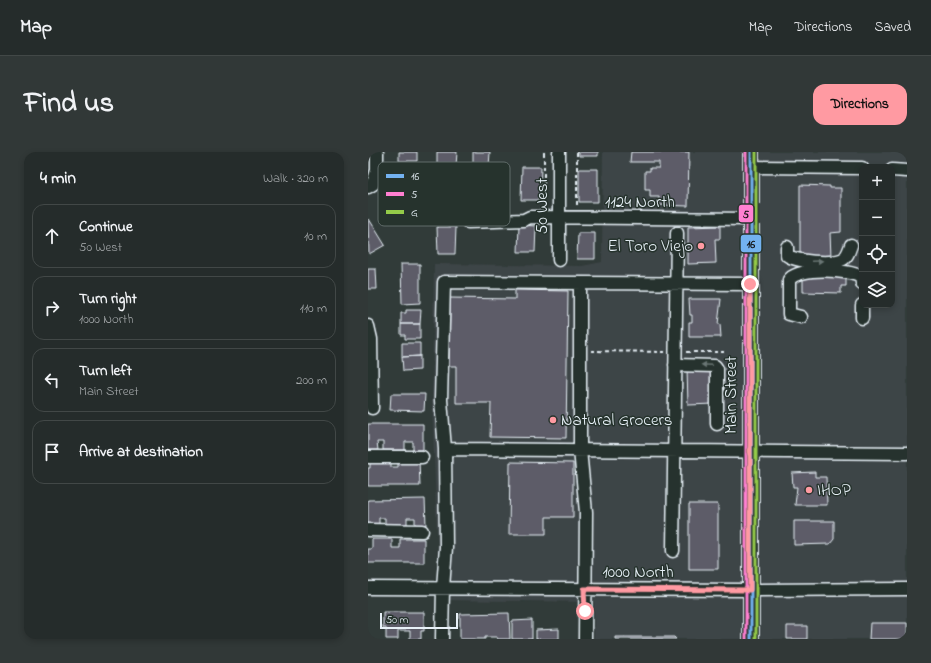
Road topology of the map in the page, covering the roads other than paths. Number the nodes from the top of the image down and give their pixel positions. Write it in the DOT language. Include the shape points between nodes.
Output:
graph roads {
  1 [pos="377,152"];
  2 [pos="560,152"];
  3 [pos="750,152"];
  4 [pos="751,167"];
  5 [pos="859,168"];
  6 [pos="895,170"];
  7 [pos="907,171"];
  8 [pos="370,186"];
  9 [pos="559,218"];
  10 [pos="750,219"];
  11 [pos="510,220"];
  12 [pos="677,233"];
  13 [pos="851,245"];
  14 [pos="787,247"];
  15 [pos="559,260"];
  16 [pos="859,276"];
  17 [pos="580,283"];
  18 [pos="676,284"];
  19 [pos="750,284"];
  20 [pos="862,308"];
  21 [pos="801,317"];
  22 [pos="862,318"];
  23 [pos="368,326"];
  24 [pos="675,365"];
  25 [pos="372,408"];
  26 [pos="717,424"];
  27 [pos="446,449"];
  28 [pos="580,450"];
  29 [pos="674,451"];
  30 [pos="750,452"];
  31 [pos="907,453"];
  32 [pos="422,456"];
  33 [pos="368,457"];
  34 [pos="368,530"];
  35 [pos="422,531"];
  36 [pos="673,551"];
  37 [pos="368,588"];
  38 [pos="443,588"];
  39 [pos="584,589"];
  40 [pos="907,589"];
  41 [pos="750,590"];
  42 [pos="442,639"];
  43 [pos="585,639"];
  44 [pos="751,639"];
  1 -- 8 [label="street" via="377,170"];
  2 -- 9 [label="street, 50 West"];
  3 -- 4 [label="main road, Main Street"];
  4 -- 5 [label="street"];
  4 -- 10 [label="main road, Main Street"];
  6 -- 7 [label="street"];
  9 -- 10 [label="street, 1124 North"];
  9 -- 11 [label="street, 1124 North" via="530,217"];
  9 -- 15 [label="street, 50 West"];
  10 -- 19 [label="main road, Main Street"];
  12 -- 18 [label="street"];
  14 -- 13 [label="street, one-way" via="787,255 792,259 809,261 841,260 847,256"];
  16 -- 21 [label="street" via="847,272 804,272 792,276 789,280 789,314"];
  17 -- 18 [label="street"];
  17 -- 27 [label="street" via="444,282 441,400"];
  17 -- 28 [label="street"];
  18 -- 19 [label="street"];
  18 -- 24 [label="street"];
  19 -- 30 [label="main road, Main Street"];
  20 -- 22 [label="street"];
  23 -- 25 [label="street" via="371,339"];
  26 -- 24 [label="street, one-way" via="717,369 711,364"];
  24 -- 29 [label="street"];
  27 -- 28 [label="street"];
  27 -- 38 [label="street" via="446,547"];
  28 -- 29 [label="street"];
  28 -- 39 [label="street" via="586,512"];
  29 -- 30 [label="street"];
  29 -- 36 [label="street"];
  30 -- 31 [label="street"];
  30 -- 41 [label="main road, Main Street"];
  32 -- 33 [label="street"];
  34 -- 35 [label="street"];
  37 -- 38 [label="street, 1000 North"];
  38 -- 39 [label="street, 1000 North"];
  38 -- 42 [label="street"];
  39 -- 41 [label="street, 1000 North"];
  39 -- 43 [label="street"];
  40 -- 41 [label="street, 1000 North"];
  41 -- 44 [label="main road, Main Street"];
}
